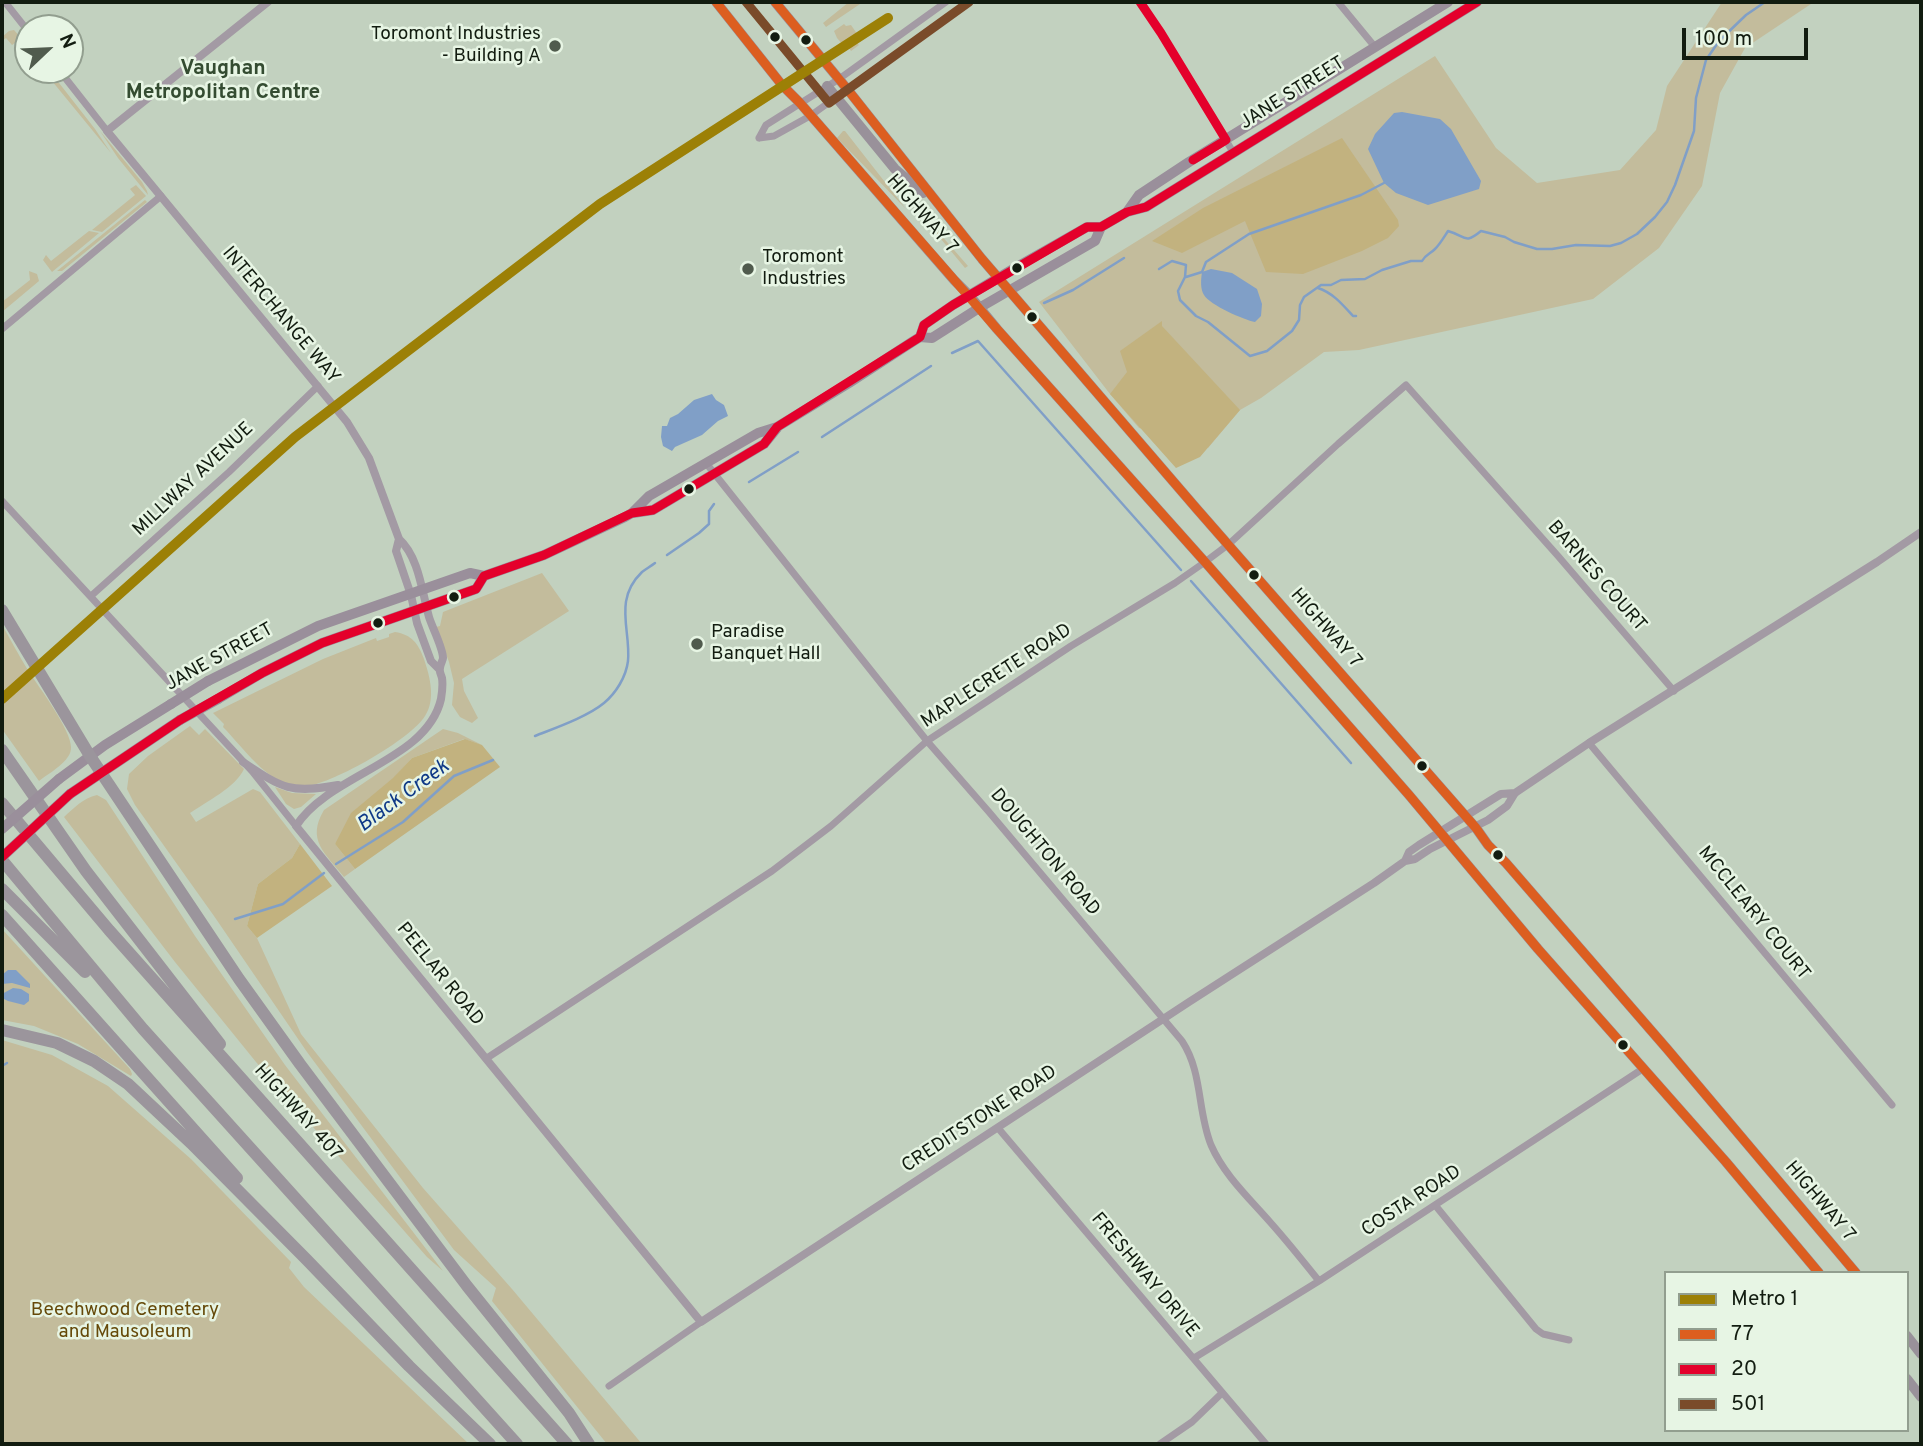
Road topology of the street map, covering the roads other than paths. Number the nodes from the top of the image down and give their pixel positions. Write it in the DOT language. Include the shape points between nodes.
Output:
graph roads {
  1 [pos="268,2"];
  2 [pos="716,2"];
  3 [pos="775,2"];
  4 [pos="946,2"];
  5 [pos="969,2"];
  6 [pos="1140,2"];
  7 [pos="1338,2"];
  8 [pos="1448,2"];
  9 [pos="1477,2"];
  10 [pos="1375,47"];
  11 [pos="839,79"];
  12 [pos="70,84"];
  13 [pos="827,86"];
  14 [pos="848,90"];
  15 [pos="837,97"];
  16 [pos="800,103"];
  17 [pos="810,116"];
  18 [pos="107,131"];
  19 [pos="1226,140"];
  20 [pos="1233,152"];
  21 [pos="161,196"];
  22 [pos="941,209"];
  23 [pos="1127,212"];
  24 [pos="1101,227"];
  25 [pos="999,277"];
  26 [pos="1010,289"];
  27 [pos="969,295"];
  28 [pos="979,307"];
  29 [pos="2,329"];
  30 [pos="920,337"];
  31 [pos="318,386"];
  32 [pos="777,427"];
  33 [pos="706,463"];
  34 [pos="714,474"];
  35 [pos="1494,484"];
  36 [pos="2,501"];
  37 [pos="632,513"];
  38 [pos="1921,532"];
  39 [pos="400,539"];
  40 [pos="1228,544"];
  41 [pos="1205,562"];
  42 [pos="484,576"];
  43 [pos="422,590"];
  44 [pos="411,595"];
  45 [pos="91,596"];
  46 [pos="426,607"];
  47 [pos="2,610"];
  48 [pos="415,611"];
  49 [pos="439,669"];
  50 [pos="1674,691"];
  51 [pos="927,741"];
  52 [pos="1589,743"];
  53 [pos="2,750"];
  54 [pos="90,756"];
  55 [pos="243,762"];
  56 [pos="101,772"];
  57 [pos="341,785"];
  58 [pos="1515,793"];
  59 [pos="2,803"];
  60 [pos="1465,816"];
  61 [pos="296,826"];
  62 [pos="1476,828"];
  63 [pos="2,829"];
  64 [pos="1443,837"];
  65 [pos="2,859"];
  66 [pos="2,889"];
  67 [pos="2,915"];
  68 [pos="1163,1019"];
  69 [pos="143,1029"];
  70 [pos="2,1030"];
  71 [pos="487,1058"];
  72 [pos="1644,1068"];
  73 [pos="1892,1105"];
  74 [pos="998,1128"];
  75 [pos="288,1133"];
  76 [pos="1435,1205"];
  77 [pos="307,1259"];
  78 [pos="1817,1271"];
  79 [pos="1854,1271"];
  80 [pos="1319,1281"];
  81 [pos="701,1322"];
  82 [pos="1909,1339"];
  83 [pos="1569,1340"];
  84 [pos="1921,1354"];
  85 [pos="1194,1358"];
  86 [pos="1909,1382"];
  87 [pos="608,1386"];
  88 [pos="1222,1393"];
  89 [pos="1921,1397"];
  90 [pos="490,1444"];
  91 [pos="517,1444"];
  92 [pos="566,1444"];
  93 [pos="589,1444"];
  94 [pos="1160,1444"];
  95 [pos="1266,1444"];
  1 -- 18 [label="street"];
  2 -- 16 [label="main road, HIGHWAY 7"];
  3 -- 11 [label="main road, HIGHWAY 7"];
  4 -- 11 [label="street"];
  5 -- 14 [label="street"];
  6 -- 19 [label="street"];
  7 -- 10 [label="street"];
  8 -- 10 [label="main road, JANE STREET"];
  9 -- 20 [label="main road, JANE STREET"];
  10 -- 19 [label="main road, JANE STREET"];
  11 -- 13 [label="street"];
  11 -- 14 [label="main road, HIGHWAY 7"];
  12 -- 18 [label="street, INTERCHANGE WAY"];
  13 -- 15 [label="main road"];
  13 -- 16 [label="street"];
  14 -- 15 [label="street"];
  14 -- 22 [label="main road, HIGHWAY 7"];
  15 -- 17 [label="street"];
  15 -- 22 [label="main road" via="895,169"];
  16 -- 17 [label="main road, HIGHWAY 7"];
  16 -- 17 [label="street" via="766,125 759,138 774,136"];
  17 -- 27 [label="main road, HIGHWAY 7"];
  18 -- 21 [label="street, INTERCHANGE WAY"];
  19 -- 20 [label="street"];
  19 -- 23 [label="main road, JANE STREET" via="1139,195"];
  20 -- 23 [label="main road, JANE STREET" via="1146,207"];
  21 -- 29 [label="street"];
  21 -- 31 [label="street, INTERCHANGE WAY"];
  22 -- 25 [label="main road, HIGHWAY 7"];
  23 -- 24 [label="main road, JANE STREET"];
  24 -- 25 [label="main road, JANE STREET" via="1087,228"];
  24 -- 26 [label="main road, JANE STREET" via="1095,240"];
  25 -- 26 [label="main road, HIGHWAY 7"];
  25 -- 27 [label="main road, JANE STREET"];
  26 -- 28 [label="main road, JANE STREET"];
  26 -- 40 [label="main road, HIGHWAY 7"];
  27 -- 28 [label="main road, HIGHWAY 7"];
  27 -- 30 [label="main road, JANE STREET" via="924,325"];
  28 -- 30 [label="main road, JANE STREET" via="932,338"];
  28 -- 41 [label="main road, HIGHWAY 7"];
  30 -- 32 [label="main road, JANE STREET"];
  31 -- 39 [label="street, INTERCHANGE WAY" via="369,458"];
  31 -- 45 [label="street, MILLWAY AVENUE"];
  32 -- 33 [label="main road, JANE STREET" via="758,432"];
  32 -- 34 [label="main road, JANE STREET" via="764,444"];
  33 -- 34 [label="street, DOUGHTON ROAD"];
  33 -- 37 [label="main road, JANE STREET" via="649,496"];
  34 -- 37 [label="main road, JANE STREET" via="653,510"];
  34 -- 51 [label="street, DOUGHTON ROAD"];
  35 -- 40 [label="street, MAPLECRETE ROAD" via="1406,385"];
  35 -- 50 [label="street, BARNES COURT"];
  36 -- 45 [label="street"];
  37 -- 42 [label="main road, JANE STREET" via="544,555"];
  38 -- 50 [label="street, CREDITSTONE ROAD"];
  39 -- 43 [label="street, INTERCHANGE WAY" via="408,547"];
  39 -- 44 [label="street, INTERCHANGE WAY" via="396,551"];
  40 -- 41 [label="street, MAPLECRETE ROAD"];
  40 -- 60 [label="main road, HIGHWAY 7"];
  41 -- 51 [label="street, MAPLECRETE ROAD"];
  41 -- 64 [label="main road, HIGHWAY 7"];
  42 -- 43 [label="main road, JANE STREET" via="470,573"];
  42 -- 46 [label="main road, JANE STREET" via="476,589"];
  43 -- 44 [label="main road, JANE STREET"];
  43 -- 46 [label="street, INTERCHANGE WAY"];
  44 -- 48 [label="street"];
  44 -- 54 [label="main road, JANE STREET, bridge" via="318,626 208,681"];
  45 -- 55 [label="street"];
  46 -- 48 [label="main road, JANE STREET"];
  46 -- 49 [label="street" via="443,658"];
  47 -- 54 [label="highway"];
  48 -- 49 [label="street" via="431,662"];
  48 -- 56 [label="main road, JANE STREET, bridge" via="322,643 262,673"];
  49 -- 57 [label="street" via="442,698 426,730"];
  50 -- 52 [label="street, CREDITSTONE ROAD"];
  51 -- 68 [label="street, DOUGHTON ROAD"];
  51 -- 71 [label="street, MAPLECRETE ROAD" via="772,871"];
  52 -- 58 [label="street, CREDITSTONE ROAD"];
  52 -- 73 [label="street, MCCLEARY COURT"];
  53 -- 75 [label="highway" via="86,871"];
  54 -- 56 [label="highway"];
  54 -- 63 [label="main road, JANE STREET, bridge"];
  55 -- 57 [label="street" via="291,788"];
  55 -- 61 [label="street"];
  56 -- 65 [label="main road, JANE STREET, bridge" via="70,794"];
  56 -- 93 [label="highway" via="285,1043"];
  57 -- 61 [label="street"];
  58 -- 60 [label="street, CREDITSTONE ROAD" via="1501,794"];
  58 -- 62 [label="street, CREDITSTONE ROAD" via="1507,806"];
  59 -- 75 [label="highway, HIGHWAY 407"];
  60 -- 62 [label="main road, HIGHWAY 7"];
  60 -- 64 [label="street, CREDITSTONE ROAD"];
  61 -- 71 [label="street, PEELAR ROAD"];
  62 -- 64 [label="street, CREDITSTONE ROAD"];
  62 -- 79 [label="main road, HIGHWAY 7"];
  64 -- 68 [label="street, CREDITSTONE ROAD" via="1409,852 1405,861 1374,883"];
  64 -- 72 [label="main road, HIGHWAY 7"];
  65 -- 69 [label="highway"];
  66 -- 69 [label="highway"];
  67 -- 77 [label="highway"];
  68 -- 74 [label="street, CREDITSTONE ROAD"];
  68 -- 80 [label="street, DOUGHTON ROAD" via="1193,1060 1213,1148 1232,1179"];
  69 -- 91 [label="highway"];
  70 -- 77 [label="highway" via="57,1042 128,1084"];
  71 -- 81 [label="street, PEELAR ROAD"];
  72 -- 76 [label="street, COSTA ROAD"];
  72 -- 78 [label="main road, HIGHWAY 7"];
  74 -- 81 [label="street, CREDITSTONE ROAD"];
  74 -- 85 [label="street, FRESHWAY DRIVE"];
  75 -- 92 [label="highway, HIGHWAY 407"];
  76 -- 80 [label="street, COSTA ROAD"];
  76 -- 83 [label="street" via="1536,1329"];
  77 -- 90 [label="highway"];
  80 -- 85 [label="street, COSTA ROAD"];
  81 -- 87 [label="street, CREDITSTONE ROAD"];
  82 -- 84 [label="main road"];
  85 -- 88 [label="street, FRESHWAY DRIVE"];
  86 -- 89 [label="main road"];
  88 -- 94 [label="street"];
  88 -- 95 [label="street, FRESHWAY DRIVE"];
}
